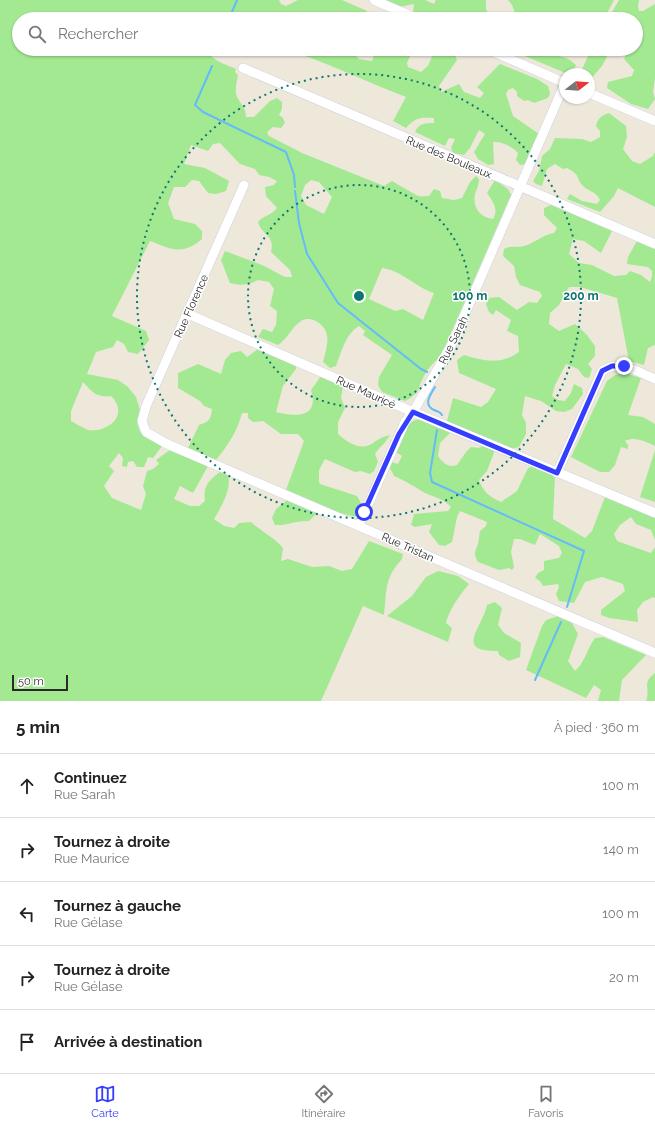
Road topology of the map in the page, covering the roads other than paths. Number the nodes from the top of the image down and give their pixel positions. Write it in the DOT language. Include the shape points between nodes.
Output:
graph roads {
  1 [pos="374,0"];
  2 [pos="402,12"];
  3 [pos="504,56"];
  4 [pos="243,68"];
  5 [pos="559,80"];
  6 [pos="595,96"];
  7 [pos="559,97"];
  8 [pos="655,121"];
  9 [pos="244,185"];
  10 [pos="520,187"];
  11 [pos="655,244"];
  12 [pos="188,314"];
  13 [pos="655,380"];
  14 [pos="413,412"];
  15 [pos="143,427"];
  16 [pos="557,473"];
  17 [pos="655,514"];
  18 [pos="359,525"];
  19 [pos="655,653"];
  1 -- 2 [label="street"];
  3 -- 5 [label="street"];
  4 -- 10 [label="street, Rue des Bouleaux"];
  6 -- 8 [label="street"];
  7 -- 10 [label="street, Rue Sarah"];
  9 -- 12 [label="street, Rue Florence"];
  10 -- 11 [label="street, Rue des Bouleaux"];
  10 -- 14 [label="street, Rue Sarah" via="452,344"];
  12 -- 14 [label="street, Rue Maurice"];
  12 -- 15 [label="street, Rue Florence" via="146,406"];
  13 -- 16 [label="street" via="624,366 612,366 602,371"];
  14 -- 16 [label="street, Rue Maurice"];
  14 -- 18 [label="street, Rue Sarah" via="399,434"];
  15 -- 18 [label="street, Rue Tristan" via="150,435 167,444"];
  16 -- 17 [label="street, Rue Maurice"];
  18 -- 19 [label="street, Rue Tristan"];
}
